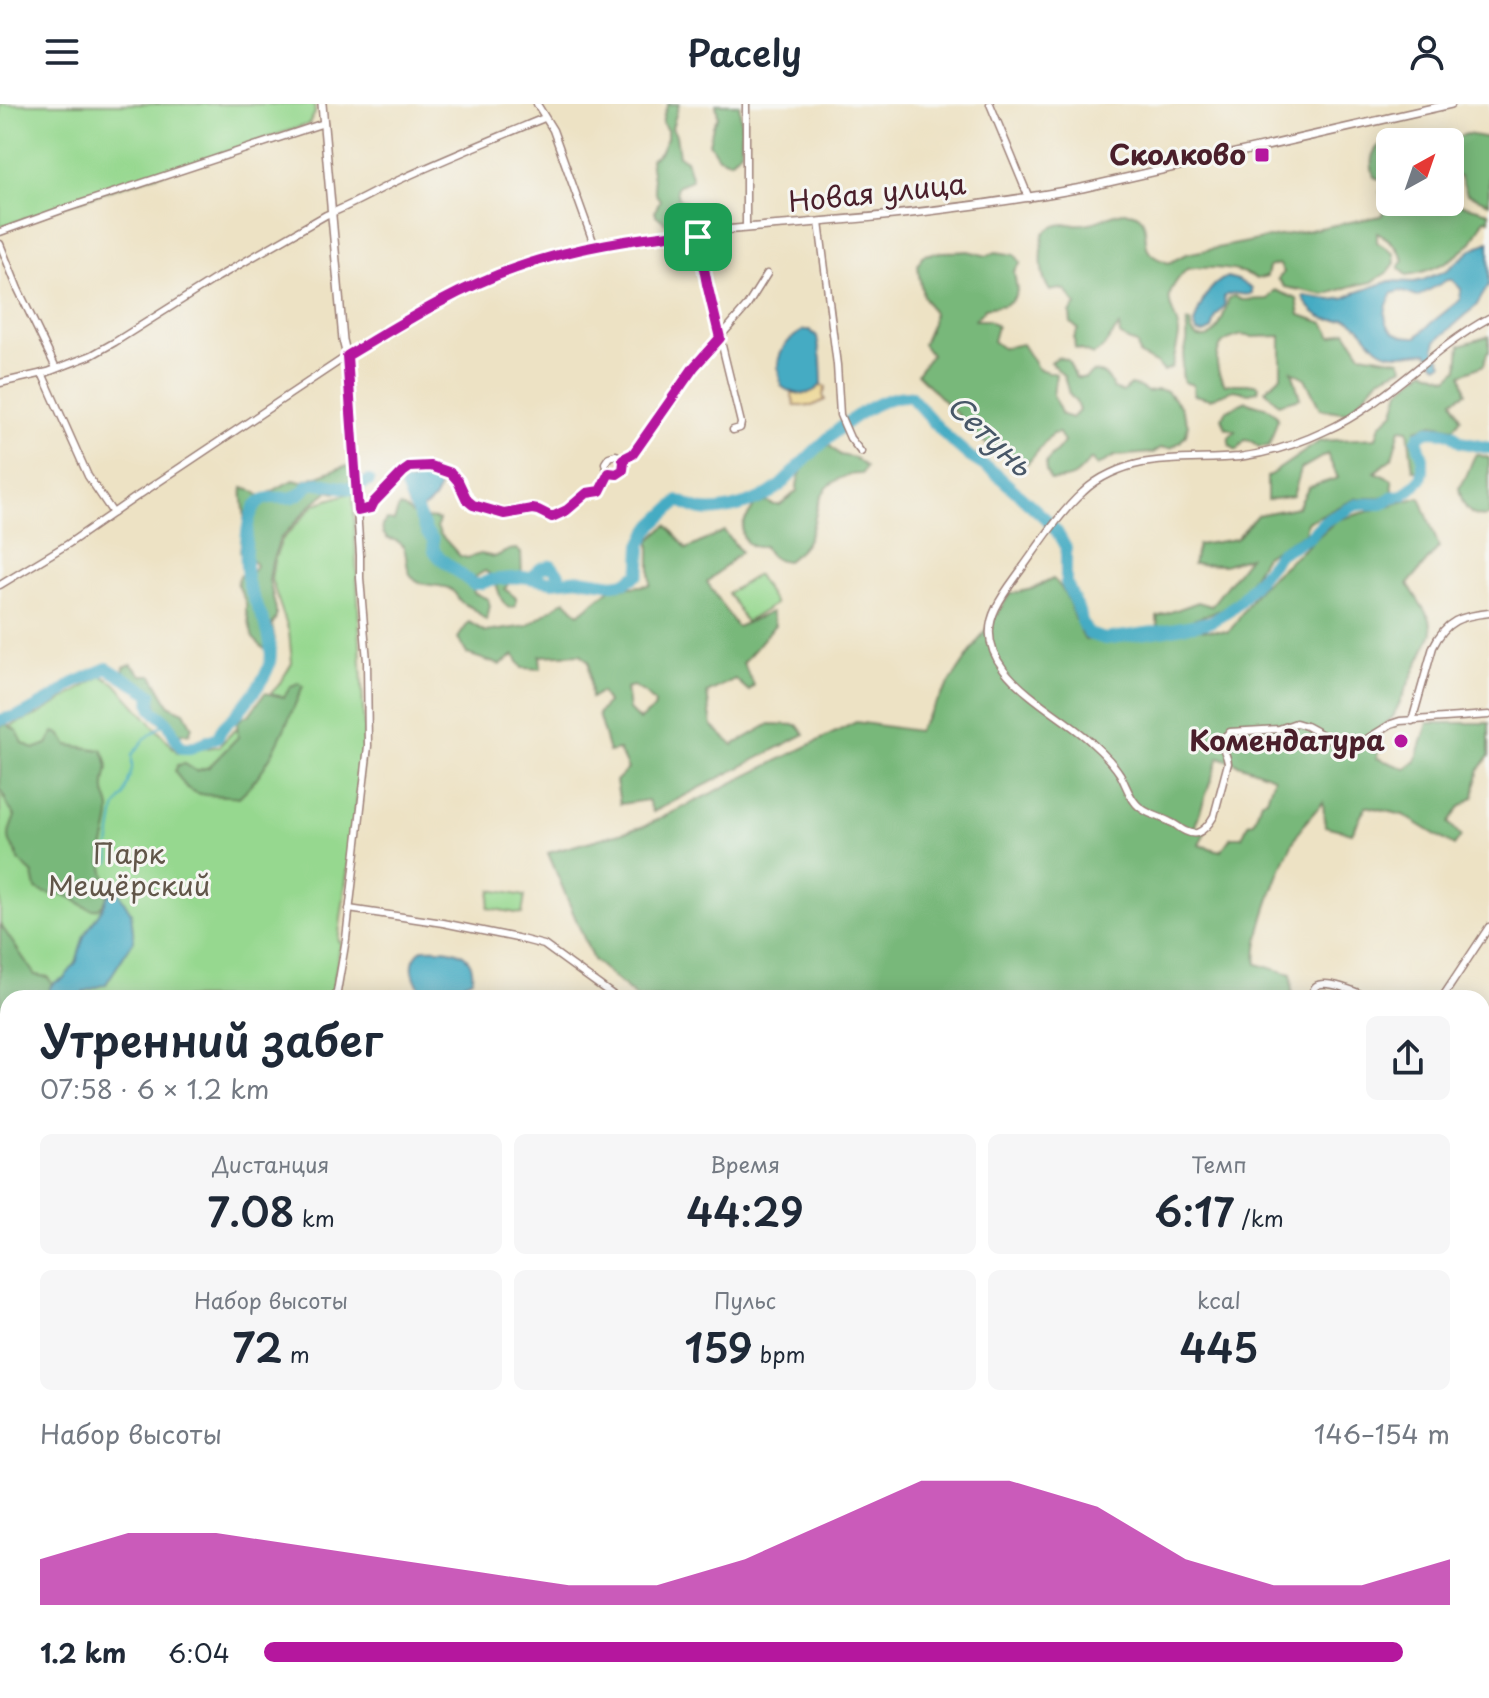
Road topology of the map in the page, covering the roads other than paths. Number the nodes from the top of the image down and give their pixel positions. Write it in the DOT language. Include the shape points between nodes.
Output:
graph roads {
  1 [pos="322,104"];
  2 [pos="537,104"];
  3 [pos="746,104"];
  4 [pos="990,104"];
  5 [pos="1451,104"];
  6 [pos="1426,107"];
  7 [pos="544,118"];
  8 [pos="324,123"];
  9 [pos="1029,198"];
  10 [pos="332,213"];
  11 [pos="819,222"];
  12 [pos="746,228"];
  13 [pos="0,232"];
  14 [pos="697,232"];
  15 [pos="0,244"];
  16 [pos="595,247"];
  17 [pos="767,274"];
  18 [pos="1489,318"];
  19 [pos="720,338"];
  20 [pos="347,356"];
  21 [pos="56,368"];
  22 [pos="42,373"];
  23 [pos="0,383"];
  24 [pos="733,430"];
  25 [pos="861,452"];
  26 [pos="623,459"];
  27 [pos="609,473"];
  28 [pos="358,511"];
  29 [pos="113,513"];
  30 [pos="0,585"];
  31 [pos="1489,613"];
  32 [pos="1489,715"];
  33 [pos="1412,721"];
  34 [pos="349,909"];
  35 [pos="1489,927"];
  36 [pos="337,990"];
  37 [pos="606,990"];
  38 [pos="1313,990"];
  39 [pos="1352,990"];
  40 [pos="1447,990"];
  1 -- 8 [label="street"];
  2 -- 7 [label="street"];
  3 -- 12 [label="street"];
  4 -- 9 [label="street"];
  5 -- 6 [label="street, Новая улица"];
  6 -- 9 [label="street, Новая улица"];
  7 -- 10 [label="street"];
  7 -- 16 [label="street"];
  8 -- 10 [label="street"];
  8 -- 13 [label="street"];
  9 -- 11 [label="street, Новая улица"];
  10 -- 20 [label="street"];
  10 -- 21 [label="street" via="92,355"];
  11 -- 12 [label="street, Новая улица"];
  11 -- 25 [label="street" via="840,415"];
  12 -- 14 [label="street, Новая улица"];
  14 -- 16 [label="street, Новая улица"];
  14 -- 19 [label="street"];
  15 -- 21 [label="street"];
  16 -- 20 [label="street, Новая улица" via="482,282"];
  17 -- 19 [label="street"];
  18 -- 33 [label="street" via="1361,412 1306,440 1239,457 1130,466 1101,479 1084,490 1040,543 995,610 990,639 1004,670 1101,751 1134,802 1186,832 1200,832 1214,816 1228,763 1222,739 1230,732 1296,723 1330,739 1365,740 1391,724"];
  19 -- 24 [label="street" via="741,423"];
  19 -- 26 [label="street" via="633,454"];
  20 -- 28 [label="street"];
  20 -- 29 [label="street"];
  21 -- 22 [label="street"];
  22 -- 23 [label="street"];
  22 -- 29 [label="street" via="88,476"];
  26 -- 27 [label="street" via="621,473"];
  26 -- 27 [label="street" via="609,457"];
  27 -- 28 [label="street" via="600,491 587,493 552,517 532,509 504,514 473,505 451,473 421,465 403,472 371,508"];
  28 -- 34 [label="street" via="368,746"];
  29 -- 30 [label="street"];
  31 -- 33 [label="street" via="1459,618 1437,638"];
  32 -- 33 [label="street"];
  34 -- 36 [label="street"];
  34 -- 37 [label="street" via="544,945"];
  35 -- 40 [label="street"];
  38 -- 39 [label="street" via="1321,984"];
}
